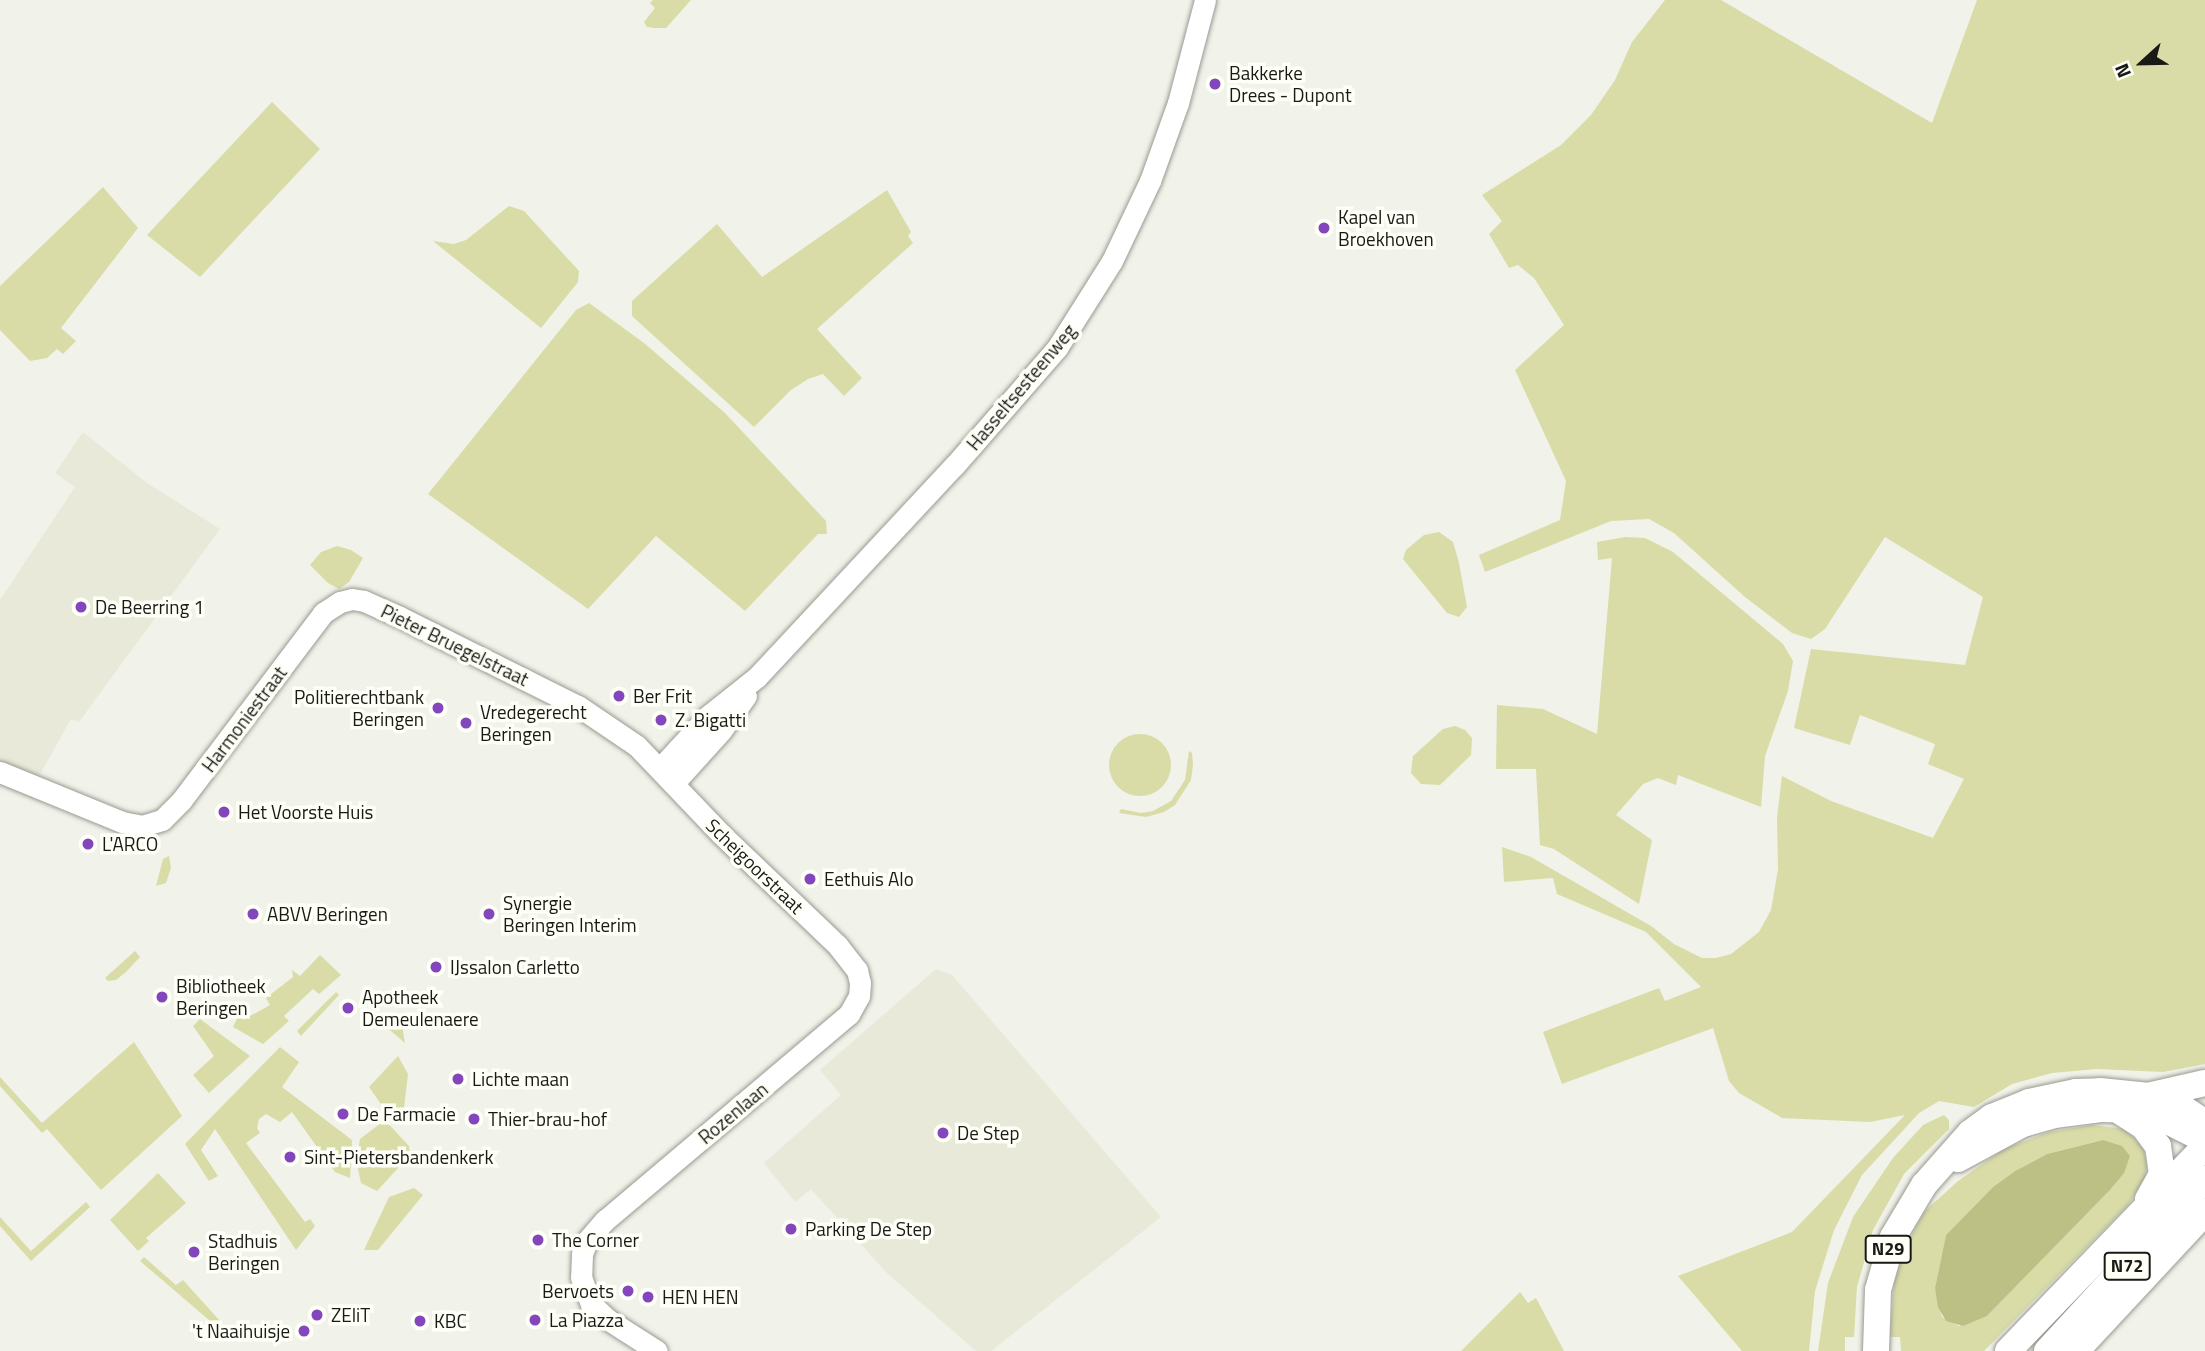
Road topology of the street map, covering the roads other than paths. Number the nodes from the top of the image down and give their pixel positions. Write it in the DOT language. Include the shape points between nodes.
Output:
graph roads {
  1 [pos="1205,0"];
  2 [pos="332,606"];
  3 [pos="0,772"];
  4 [pos="667,776"];
  5 [pos="838,946"];
  6 [pos="2205,1083"];
  7 [pos="2150,1096"];
  8 [pos="2113,1109"];
  9 [pos="2205,1123"];
  10 [pos="2205,1140"];
  11 [pos="2205,1146"];
  12 [pos="1938,1169"];
  13 [pos="2205,1179"];
  14 [pos="2205,1213"];
  15 [pos="2140,1214"];
  16 [pos="1876,1347"];
  17 [pos="657,1351"];
  18 [pos="2008,1351"];
  19 [pos="2046,1351"];
  20 [pos="2076,1351"];
  1 -- 4 [label="street, Hasseltsesteenweg" via="1178,103 1150,181 1112,261 1075,323 1013,401 757,677 708,716"];
  2 -- 3 [label="street, Harmoniestraat" via="173,813 151,825 122,822"];
  2 -- 4 [label="street, Pieter Bruegelstraat" via="345,600 364,601 578,706 637,746"];
  4 -- 5 [label="street, Scheigoorstraat"];
  5 -- 17 [label="street, Rozenlaan" via="857,970 860,983 849,1014 605,1220 585,1247 581,1277 587,1297 600,1313"];
  6 -- 7 [label="main road"];
  7 -- 9 [label="main road, N29" via="2175,1104"];
  7 -- 12 [label="main road, N29" via="2123,1091 2076,1092 2016,1106 1976,1128"];
  8 -- 10 [label="main road, N29" via="2152,1112"];
  8 -- 12 [label="main road, N29" via="2054,1115 2023,1124"];
  8 -- 15 [label="main road" via="2139,1122 2158,1146 2160,1182"];
  11 -- 15 [label="main road, N72"];
  12 -- 16 [label="main road, N29" via="1907,1210 1883,1264 1875,1314"];
  13 -- 19 [label="main road, N72"];
  14 -- 20 [label="main road"];
  15 -- 18 [label="main road, N72"];
}
